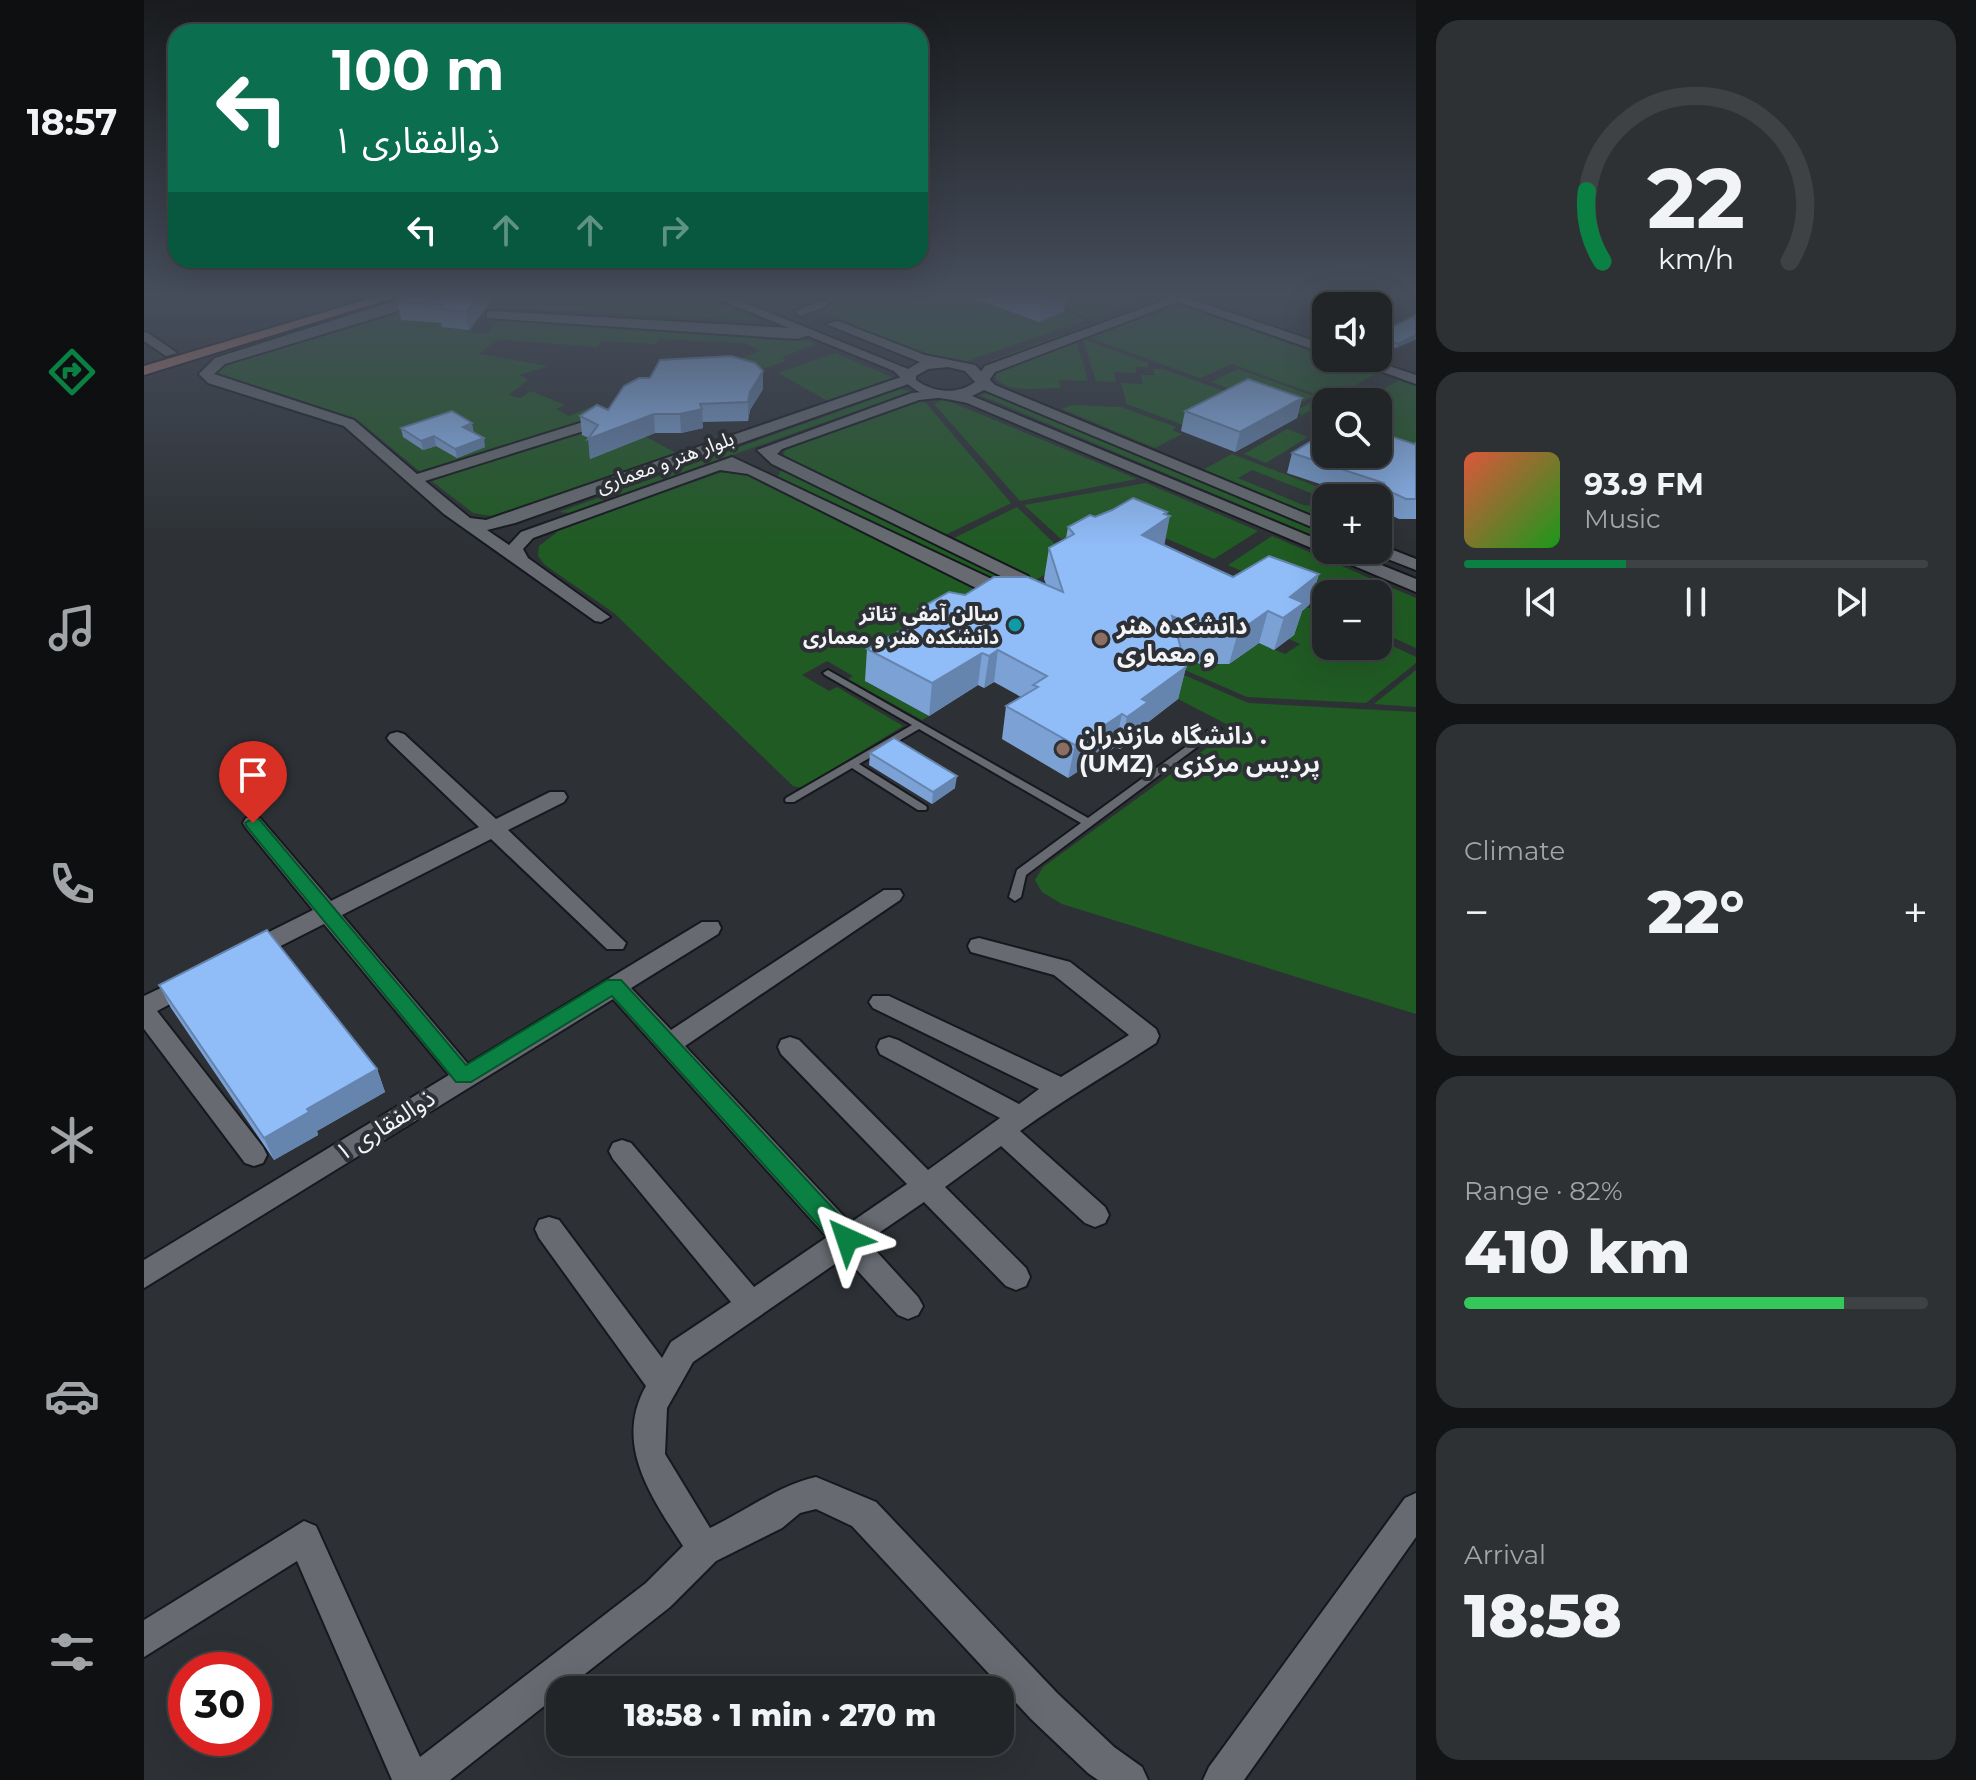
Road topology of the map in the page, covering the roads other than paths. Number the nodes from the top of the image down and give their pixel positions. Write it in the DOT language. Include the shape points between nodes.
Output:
graph roads {
  1 [pos="213,380"];
  2 [pos="902,380"];
  3 [pos="910,380"];
  4 [pos="983,380"];
  5 [pos="946,394"];
  6 [pos="585,426"];
  7 [pos="777,445"];
  8 [pos="718,466"];
  9 [pos="414,480"];
  10 [pos="463,520"];
  11 [pos="1312,522"];
  12 [pos="1312,542"];
  13 [pos="1392,555"];
  14 [pos="521,561"];
  15 [pos="1364,564"];
  16 [pos="1416,565"];
  17 [pos="1416,586"];
  18 [pos="601,617"];
  19 [pos="828,673"];
  20 [pos="919,725"];
  21 [pos="1216,729"];
  22 [pos="397,738"];
  23 [pos="852,764"];
  24 [pos="557,797"];
  25 [pos="790,800"];
  26 [pos="922,808"];
  27 [pos="1087,822"];
  28 [pos="253,823"];
  29 [pos="491,829"];
  30 [pos="892,895"];
  31 [pos="1015,897"];
  32 [pos="327,911"];
  33 [pos="710,928"];
  34 [pos="615,943"];
  35 [pos="979,946"];
  36 [pos="614,985"];
  37 [pos="881,1002"];
  38 [pos="144,1009"];
  39 [pos="669,1044"];
  40 [pos="790,1047"];
  41 [pos="889,1047"];
  42 [pos="464,1076"];
  43 [pos="1060,1088"];
  44 [pos="1010,1124"];
  45 [pos="622,1151"];
  46 [pos="254,1155"];
  47 [pos="926,1186"];
  48 [pos="1095,1215"];
  49 [pos="549,1229"];
  50 [pos="847,1239"];
  51 [pos="144,1275"];
  52 [pos="1016,1277"];
  53 [pos="751,1305"];
  54 [pos="908,1306"];
  55 [pos="662,1383"];
  56 [pos="1416,1509"];
  57 [pos="704,1549"];
  58 [pos="144,1640"];
  59 [pos="411,1780"];
  60 [pos="420,1780"];
  61 [pos="1129,1780"];
  62 [pos="1222,1780"];
  1 -- 9 [label="street" via="348,423"];
  2 -- 10 [label="street, بلوار هنر و معماری" via="509,520 486,525"];
  3 -- 5 [label="main road" via="919,389"];
  4 -- 5 [label="main road" via="972,391"];
  4 -- 11 [label="main road" via="990,388"];
  5 -- 7 [label="street, بلوار هنر و معماری" via="919,395"];
  5 -- 12 [label="main road" via="972,400"];
  6 -- 9 [label="street"];
  7 -- 8 [label="street, بلوار هنر و معماری"];
  7 -- 8 [label="street" via="769,454 777,461 1022,580 1026,589 1015,595 998,592 753,471"];
  8 -- 14 [label="street, بلوار هنر و معماری" via="527,535 515,548"];
  9 -- 10 [label="street"];
  10 -- 14 [label="street"];
  13 -- 16 [label="main road"];
  14 -- 18 [label="street"];
  15 -- 17 [label="main road"];
  19 -- 20 [label="lane"];
  20 -- 23 [label="lane"];
  20 -- 27 [label="lane"];
  21 -- 27 [label="lane"];
  22 -- 29 [label="street"];
  23 -- 25 [label="lane"];
  23 -- 26 [label="lane"];
  24 -- 29 [label="street"];
  27 -- 31 [label="lane" via="1021,873"];
  28 -- 32 [label="street"];
  29 -- 32 [label="street"];
  29 -- 34 [label="street"];
  30 -- 39 [label="street"];
  32 -- 38 [label="street"];
  32 -- 42 [label="street"];
  33 -- 36 [label="street, ذوالفقاری ۱"];
  35 -- 43 [label="street" via="1062,968 1147,1036"];
  36 -- 39 [label="street"];
  36 -- 42 [label="street, ذوالفقاری ۱"];
  37 -- 43 [label="street"];
  38 -- 46 [label="street"];
  39 -- 50 [label="street"];
  40 -- 47 [label="street"];
  41 -- 44 [label="street"];
  42 -- 51 [label="street, ذوالفقاری ۱"];
  43 -- 44 [label="street"];
  44 -- 47 [label="street"];
  44 -- 48 [label="street"];
  45 -- 53 [label="street"];
  47 -- 50 [label="street"];
  47 -- 52 [label="street"];
  49 -- 55 [label="street"];
  50 -- 53 [label="street"];
  50 -- 54 [label="street"];
  53 -- 55 [label="street" via="682,1352"];
  55 -- 57 [label="street" via="652,1405 649,1454"];
  56 -- 62 [label="street"];
  57 -- 60 [label="street" via="658,1595"];
  57 -- 61 [label="street" via="792,1499 816,1493 864,1514 1044,1706"];
  58 -- 59 [label="street" via="304,1538"];
}
